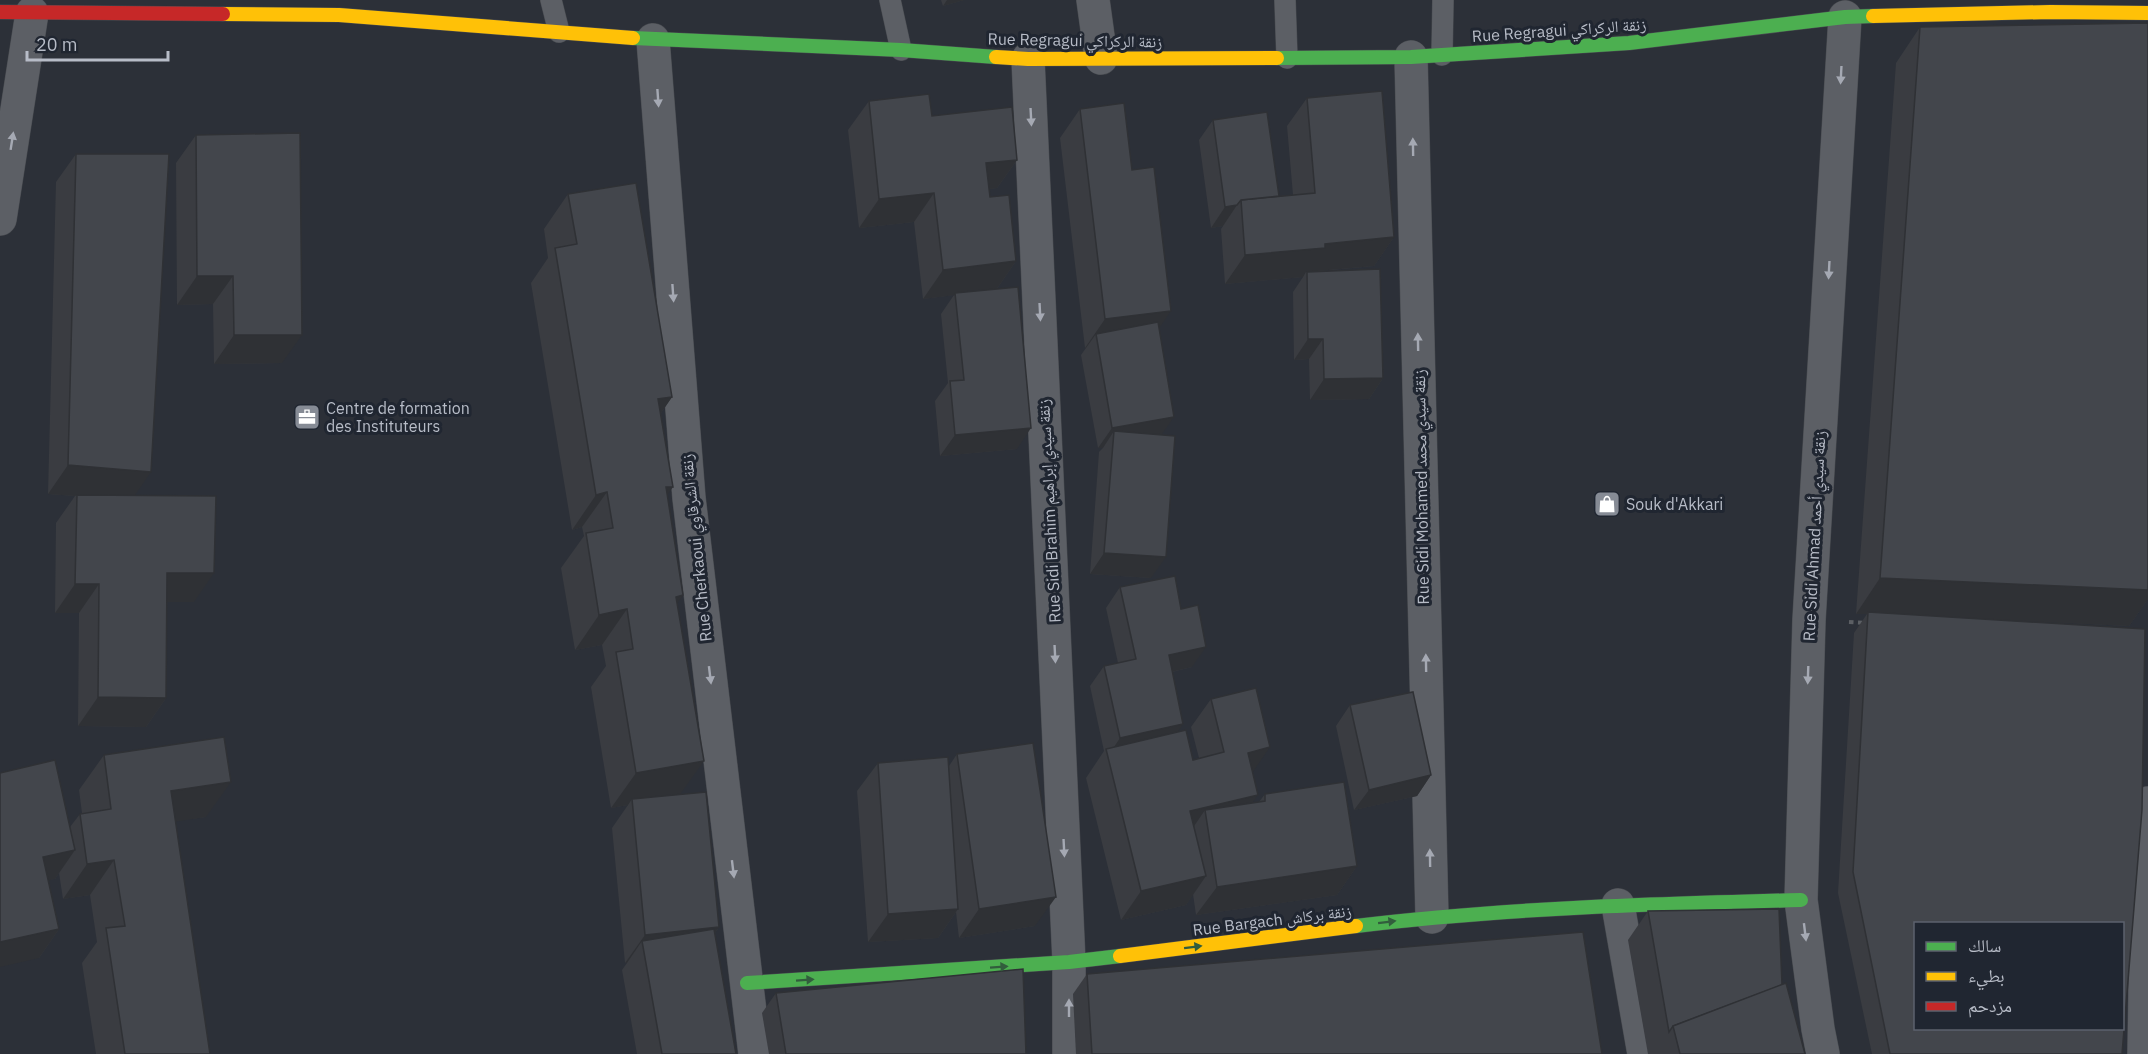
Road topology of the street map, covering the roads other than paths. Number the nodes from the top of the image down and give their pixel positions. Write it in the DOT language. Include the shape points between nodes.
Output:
graph roads {
  1 [pos="551,0"];
  2 [pos="890,0"];
  3 [pos="1093,0"];
  4 [pos="1285,0"];
  5 [pos="1443,0"];
  6 [pos="2050,6"];
  7 [pos="78,7"];
  8 [pos="338,7"];
  9 [pos="1881,8"];
  10 [pos="0,12"];
  11 [pos="32,13"];
  12 [pos="2148,13"];
  13 [pos="1845,17"];
  14 [pos="559,32"];
  15 [pos="653,40"];
  16 [pos="901,50"];
  17 [pos="1426,56"];
  18 [pos="1101,58"];
  19 [pos="1287,58"];
  20 [pos="1028,59"];
  21 [pos="0,219"];
  22 [pos="2148,803"];
  23 [pos="1802,900"];
  24 [pos="1618,905"];
  25 [pos="1432,917"];
  26 [pos="1069,962"];
  27 [pos="747,983"];
  28 [pos="755,1054"];
  29 [pos="1069,1054"];
  30 [pos="1644,1054"];
  31 [pos="1823,1054"];
  32 [pos="2144,1054"];
  1 -- 14 [label="lane"];
  2 -- 16 [label="lane"];
  3 -- 18 [label="street"];
  4 -- 19 [label="lane"];
  5 -- 17 [label="lane"];
  6 -- 9 [label="street, Rue Regragui زنقة الركراكي"];
  6 -- 12 [label="street, Rue Regragui زنقة الركراكي"];
  7 -- 8 [label="street, Rue Regragui زنقة الركراكي"];
  7 -- 11 [label="street, Rue Regragui زنقة الركراكي"];
  8 -- 14 [label="street, Rue Regragui زنقة الركراكي"];
  9 -- 13 [label="street, Rue Regragui زنقة الركراكي"];
  10 -- 11 [label="street, Rue Regragui زنقة الركراكي"];
  21 -- 11 [label="street, one-way"];
  13 -- 17 [label="street, Rue Regragui زنقة الركراكي" via="1629,43"];
  13 -- 23 [label="street, Rue Sidi Ahmad زنقة سيدي أحمد, one-way" via="1809,620"];
  14 -- 15 [label="street, Rue Regragui زنقة الركراكي"];
  15 -- 16 [label="street, Rue Regragui زنقة الركراكي"];
  15 -- 27 [label="street, Rue Cherkaoui زنقة الشرقاوي, one-way" via="689,498"];
  16 -- 20 [label="street, Rue Regragui زنقة الركراكي"];
  17 -- 19 [label="street, Rue Regragui زنقة الركراكي"];
  25 -- 17 [label="street, Rue Sidi Mohamed زنقة سيدي محمد, one-way"];
  18 -- 19 [label="street, Rue Regragui زنقة الركراكي"];
  18 -- 20 [label="street, Rue Regragui زنقة الركراكي"];
  20 -- 26 [label="street, Rue Sidi Brahim زنقة سيدي إبراهيم, one-way"];
  22 -- 32 [label="street"];
  23 -- 24 [label="street, Rue Bargach زنقة بركاش"];
  23 -- 31 [label="street, Rue Sidi Ahmad زنقة سيدي أحمد, one-way"];
  24 -- 25 [label="street, Rue Bargach زنقة بركاش"];
  24 -- 30 [label="street"];
  26 -- 25 [label="street, Rue Bargach زنقة بركاش, one-way"];
  27 -- 26 [label="street, Rue Bargach زنقة بركاش, one-way"];
  29 -- 26 [label="street, Rue Sidi Brahim زنقة سيدي إبراهيم, one-way"];
  27 -- 28 [label="street, Rue Cherkaoui زنقة الشرقاوي"];
}
